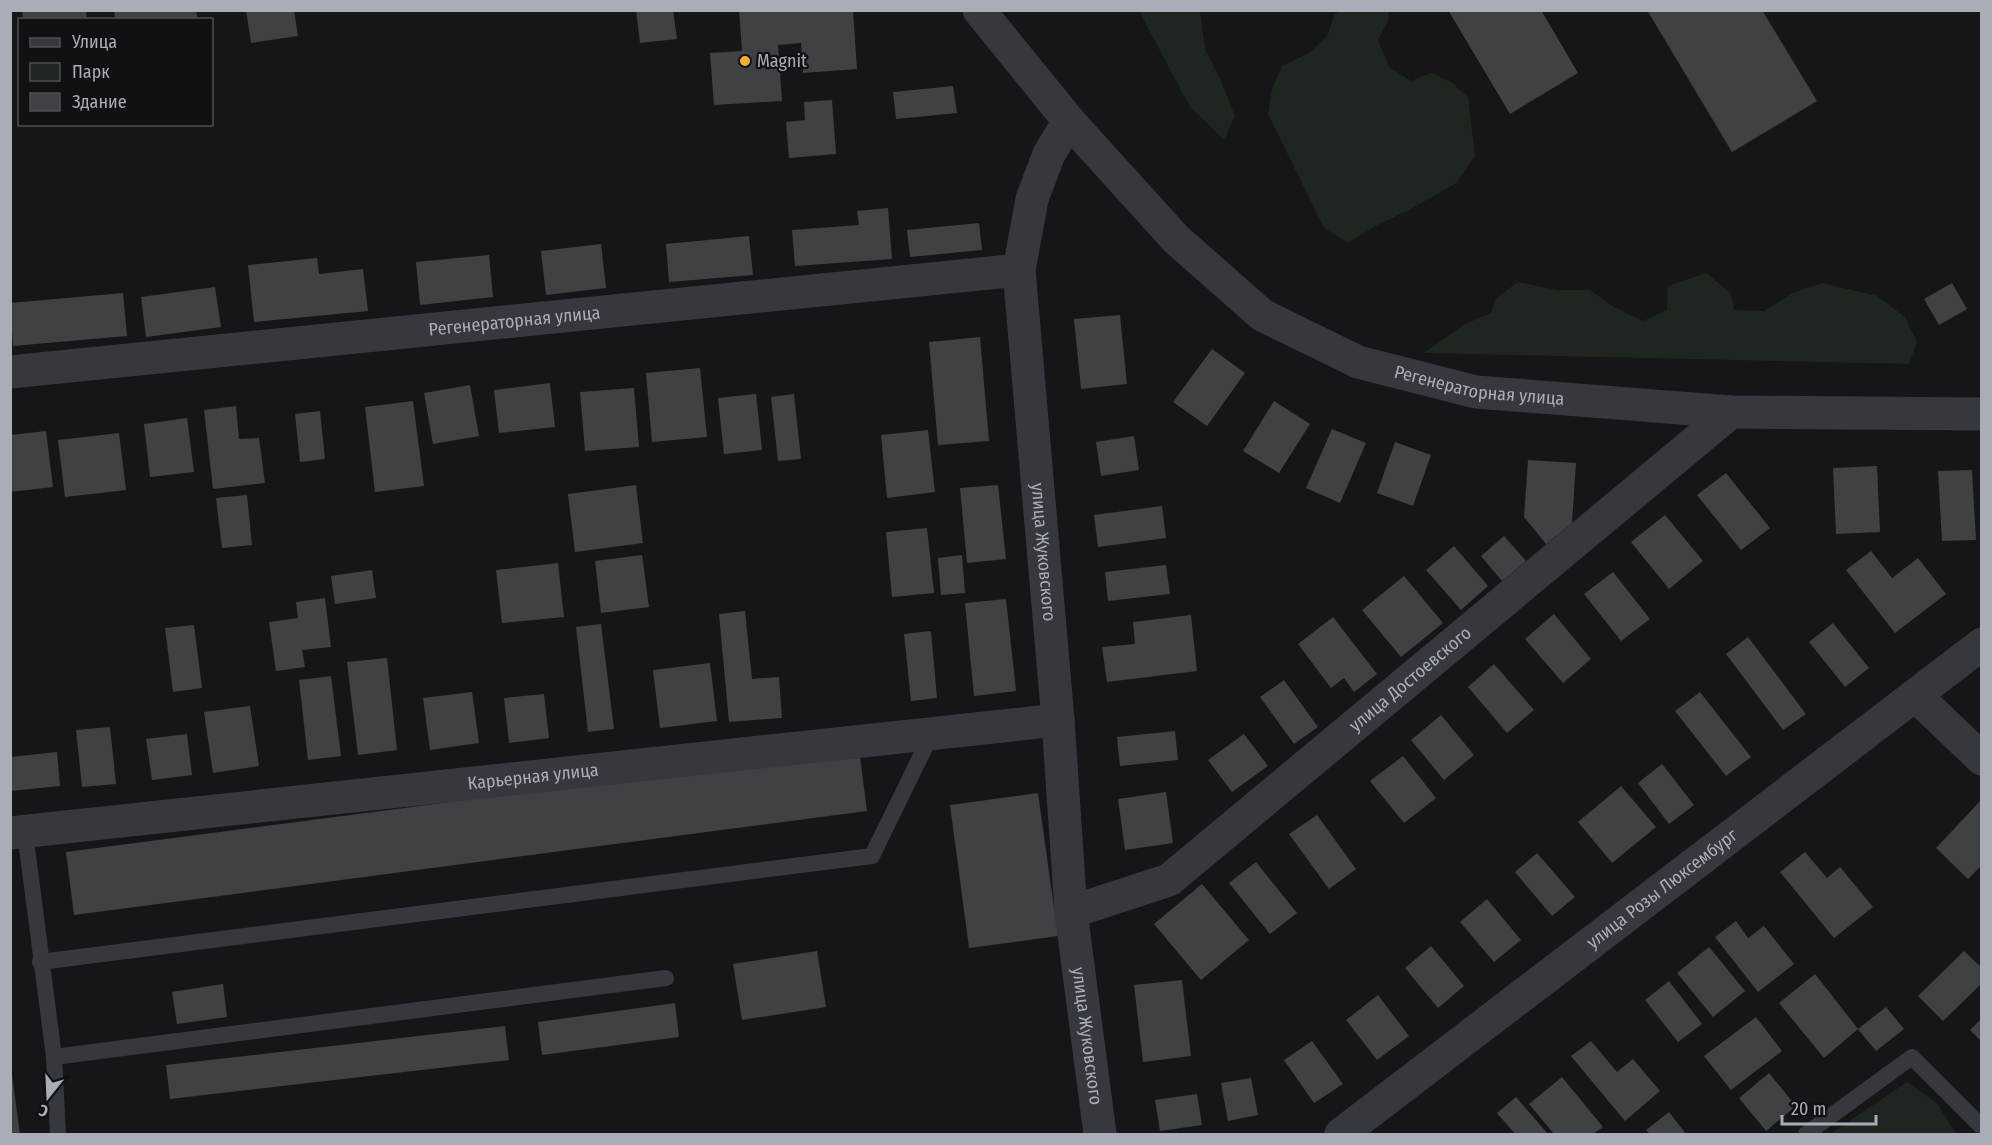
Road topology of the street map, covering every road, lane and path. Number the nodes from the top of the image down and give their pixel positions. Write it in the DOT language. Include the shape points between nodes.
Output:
graph roads {
  1 [pos="979,10"];
  2 [pos="1069,121"];
  3 [pos="1019,270"];
  4 [pos="10,372"];
  5 [pos="1731,412"];
  6 [pos="1982,414"];
  7 [pos="1982,645"];
  8 [pos="1916,696"];
  9 [pos="1058,720"];
  10 [pos="933,734"];
  11 [pos="1982,759"];
  12 [pos="18,833"];
  13 [pos="1071,912"];
  14 [pos="40,962"];
  15 [pos="666,978"];
  16 [pos="54,1057"];
  17 [pos="1982,1127"];
  18 [pos="58,1134"];
  19 [pos="1100,1134"];
  20 [pos="1341,1134"];
  21 [pos="1806,1134"];
  1 -- 2 [label="street"];
  2 -- 3 [label="street, улица Жуковского" via="1049,154 1032,199"];
  2 -- 5 [label="street, Регенераторная улица" via="1176,239 1262,315 1358,363 1476,392"];
  3 -- 4 [label="street, Регенераторная улица"];
  3 -- 9 [label="street, улица Жуковского"];
  5 -- 6 [label="street, Регенераторная улица"];
  5 -- 13 [label="street, улица Достоевского" via="1169,880"];
  7 -- 8 [label="street, улица Розы Люксембург"];
  8 -- 11 [label="street"];
  8 -- 20 [label="street, улица Розы Люксембург"];
  9 -- 10 [label="street, Карьерная улица"];
  9 -- 13 [label="street, улица Жуковского"];
  10 -- 12 [label="street, Карьерная улица"];
  10 -- 14 [label="lane" via="872,856"];
  12 -- 14 [label="lane"];
  13 -- 19 [label="street, улица Жуковского"];
  14 -- 16 [label="lane"];
  15 -- 16 [label="lane"];
  16 -- 18 [label="lane"];
  17 -- 21 [label="lane" via="1912,1057"];
}
